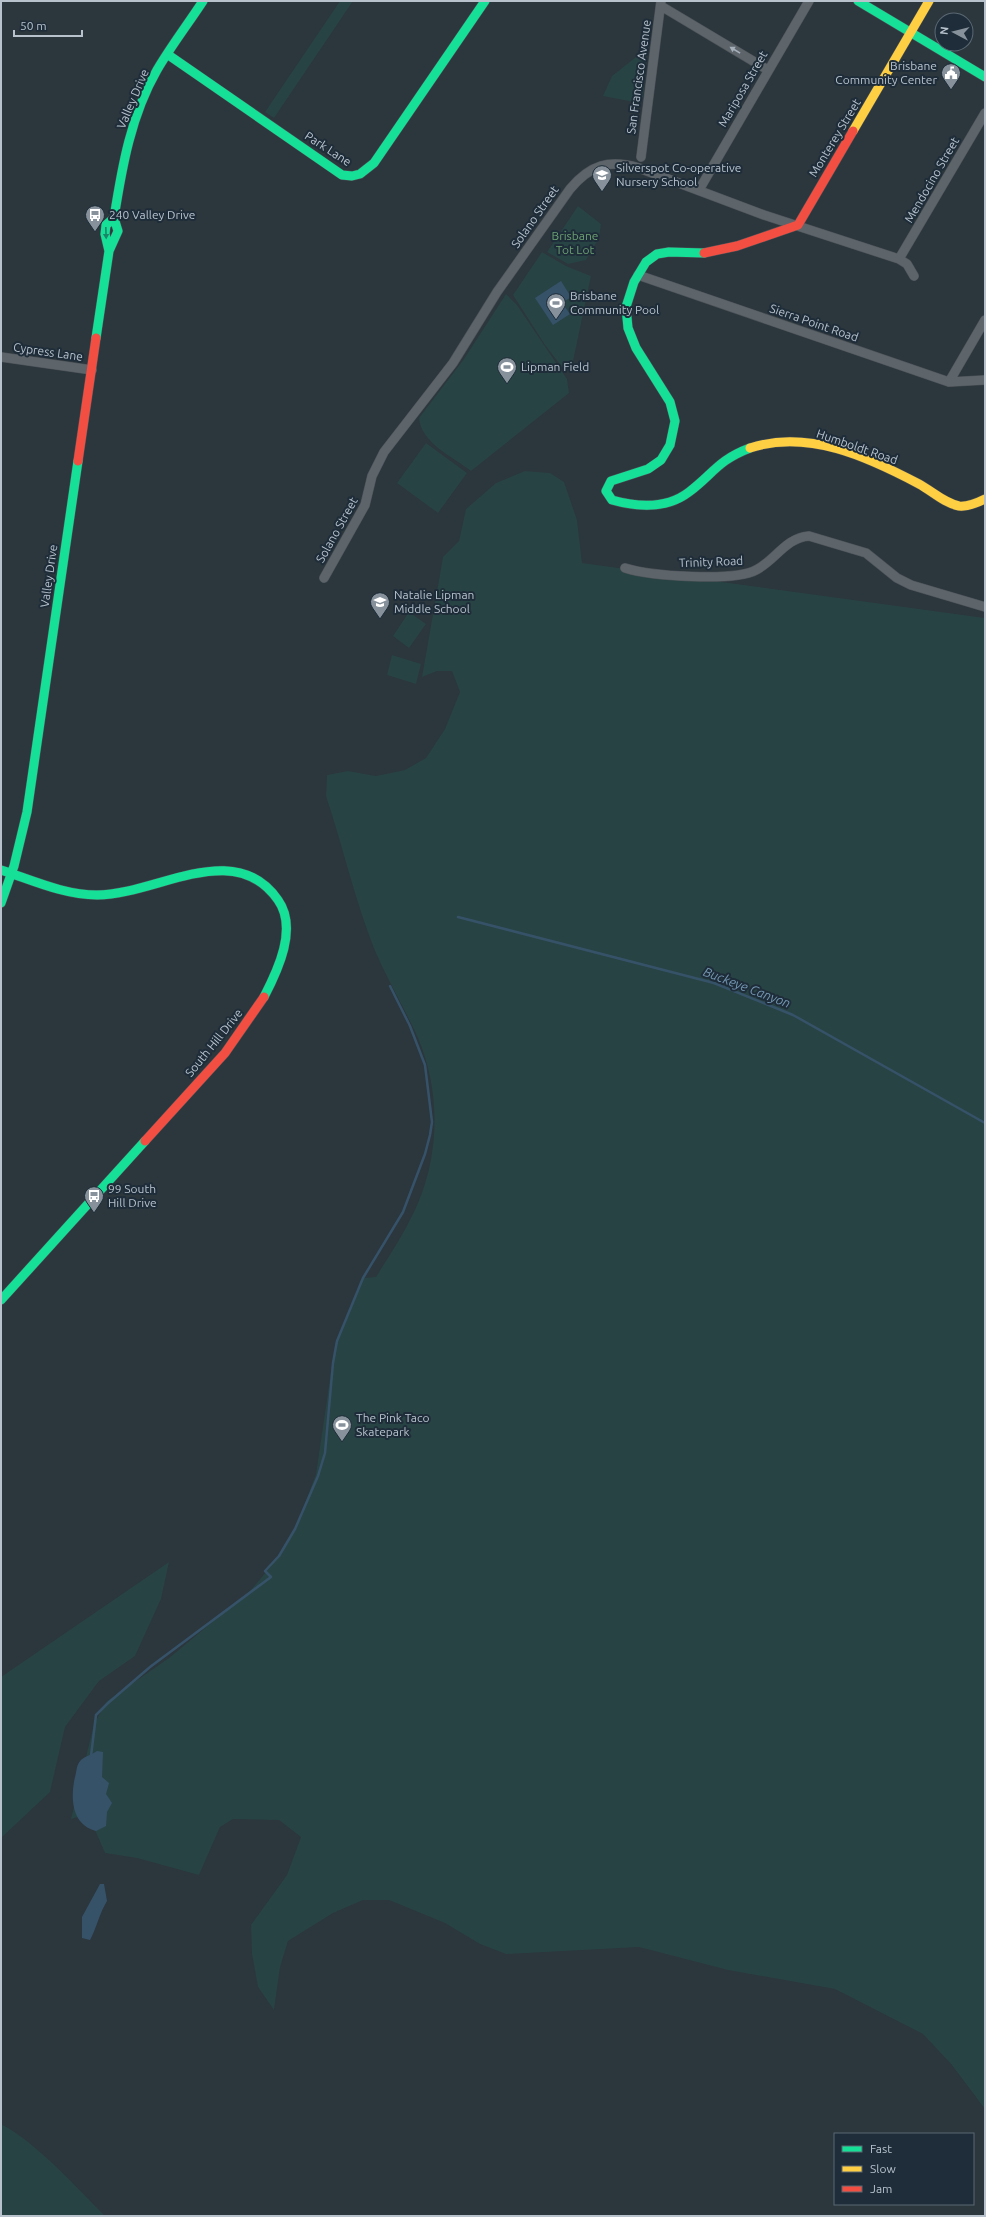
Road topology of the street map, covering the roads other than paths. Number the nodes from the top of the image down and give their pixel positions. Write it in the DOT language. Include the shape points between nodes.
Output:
graph roads {
  1 [pos="203,1"];
  2 [pos="485,1"];
  3 [pos="809,1"];
  4 [pos="858,1"];
  5 [pos="929,1"];
  6 [pos="661,4"];
  7 [pos="912,32"];
  8 [pos="167,54"];
  9 [pos="768,70"];
  10 [pos="985,77"];
  11 [pos="985,113"];
  12 [pos="641,157"];
  13 [pos="699,190"];
  14 [pos="764,215"];
  15 [pos="798,225"];
  16 [pos="765,235"];
  17 [pos="899,259"];
  18 [pos="638,275"];
  19 [pos="914,276"];
  20 [pos="985,320"];
  21 [pos="1,357"];
  22 [pos="92,370"];
  23 [pos="985,380"];
  24 [pos="948,382"];
  25 [pos="985,499"];
  26 [pos="625,568"];
  27 [pos="324,578"];
  28 [pos="985,607"];
  29 [pos="1,870"];
  30 [pos="12,874"];
  31 [pos="1,903"];
  32 [pos="1,1300"];
  1 -- 8 [label="street, Valley Drive"];
  2 -- 8 [label="street, Park Lane" via="374,163 364,174 357,176 342,175"];
  3 -- 9 [label="street, Mariposa Street"];
  4 -- 7 [label="street"];
  5 -- 7 [label="street, Monterey Street"];
  9 -- 6 [label="street, one-way"];
  6 -- 12 [label="street, San Francisco Avenue" via="652,57"];
  7 -- 10 [label="street"];
  7 -- 15 [label="street, Monterey Street"];
  8 -- 22 [label="street, Valley Drive" via="146,94 130,136 122,165 114,218 106,225 105,234 110,251"];
  9 -- 13 [label="street, Mariposa Street"];
  11 -- 17 [label="street, Mendocino Street"];
  13 -- 14 [label="street, Solano Street"];
  13 -- 27 [label="street, Solano Street" via="621,163 591,169 578,179 497,292 453,363 384,452 372,476 365,505"];
  14 -- 15 [label="street, Solano Street"];
  14 -- 16 [label="street" via="768,228"];
  15 -- 16 [label="street, Humboldt Road"];
  15 -- 17 [label="street, Solano Street"];
  16 -- 18 [label="street, Humboldt Road" via="710,252 656,255 645,264"];
  17 -- 19 [label="street, Solano Street" via="907,264"];
  18 -- 24 [label="street, Sierra Point Road"];
  18 -- 25 [label="street, Humboldt Road" via="627,302 628,331 637,351 672,404 675,427 670,444 658,463 638,473 611,481 606,491 612,500 628,504 656,504 678,499 734,454 758,445 786,441 810,442 862,460 910,479 958,505 970,505"];
  20 -- 24 [label="street"];
  21 -- 22 [label="street, Cypress Lane"];
  22 -- 30 [label="street, Valley Drive" via="27,812"];
  23 -- 24 [label="street, Sierra Point Road"];
  26 -- 28 [label="street, Trinity Road" via="661,575 746,574 763,566 790,542 809,536 866,552 897,578 911,585"];
  29 -- 30 [label="street, South Hill Drive"];
  30 -- 31 [label="street, Valley Drive"];
  30 -- 32 [label="street, South Hill Drive" via="67,891 101,895 128,892 216,870 234,870 266,884 276,894 285,914 286,926 283,951 275,970 239,1035"];
}
